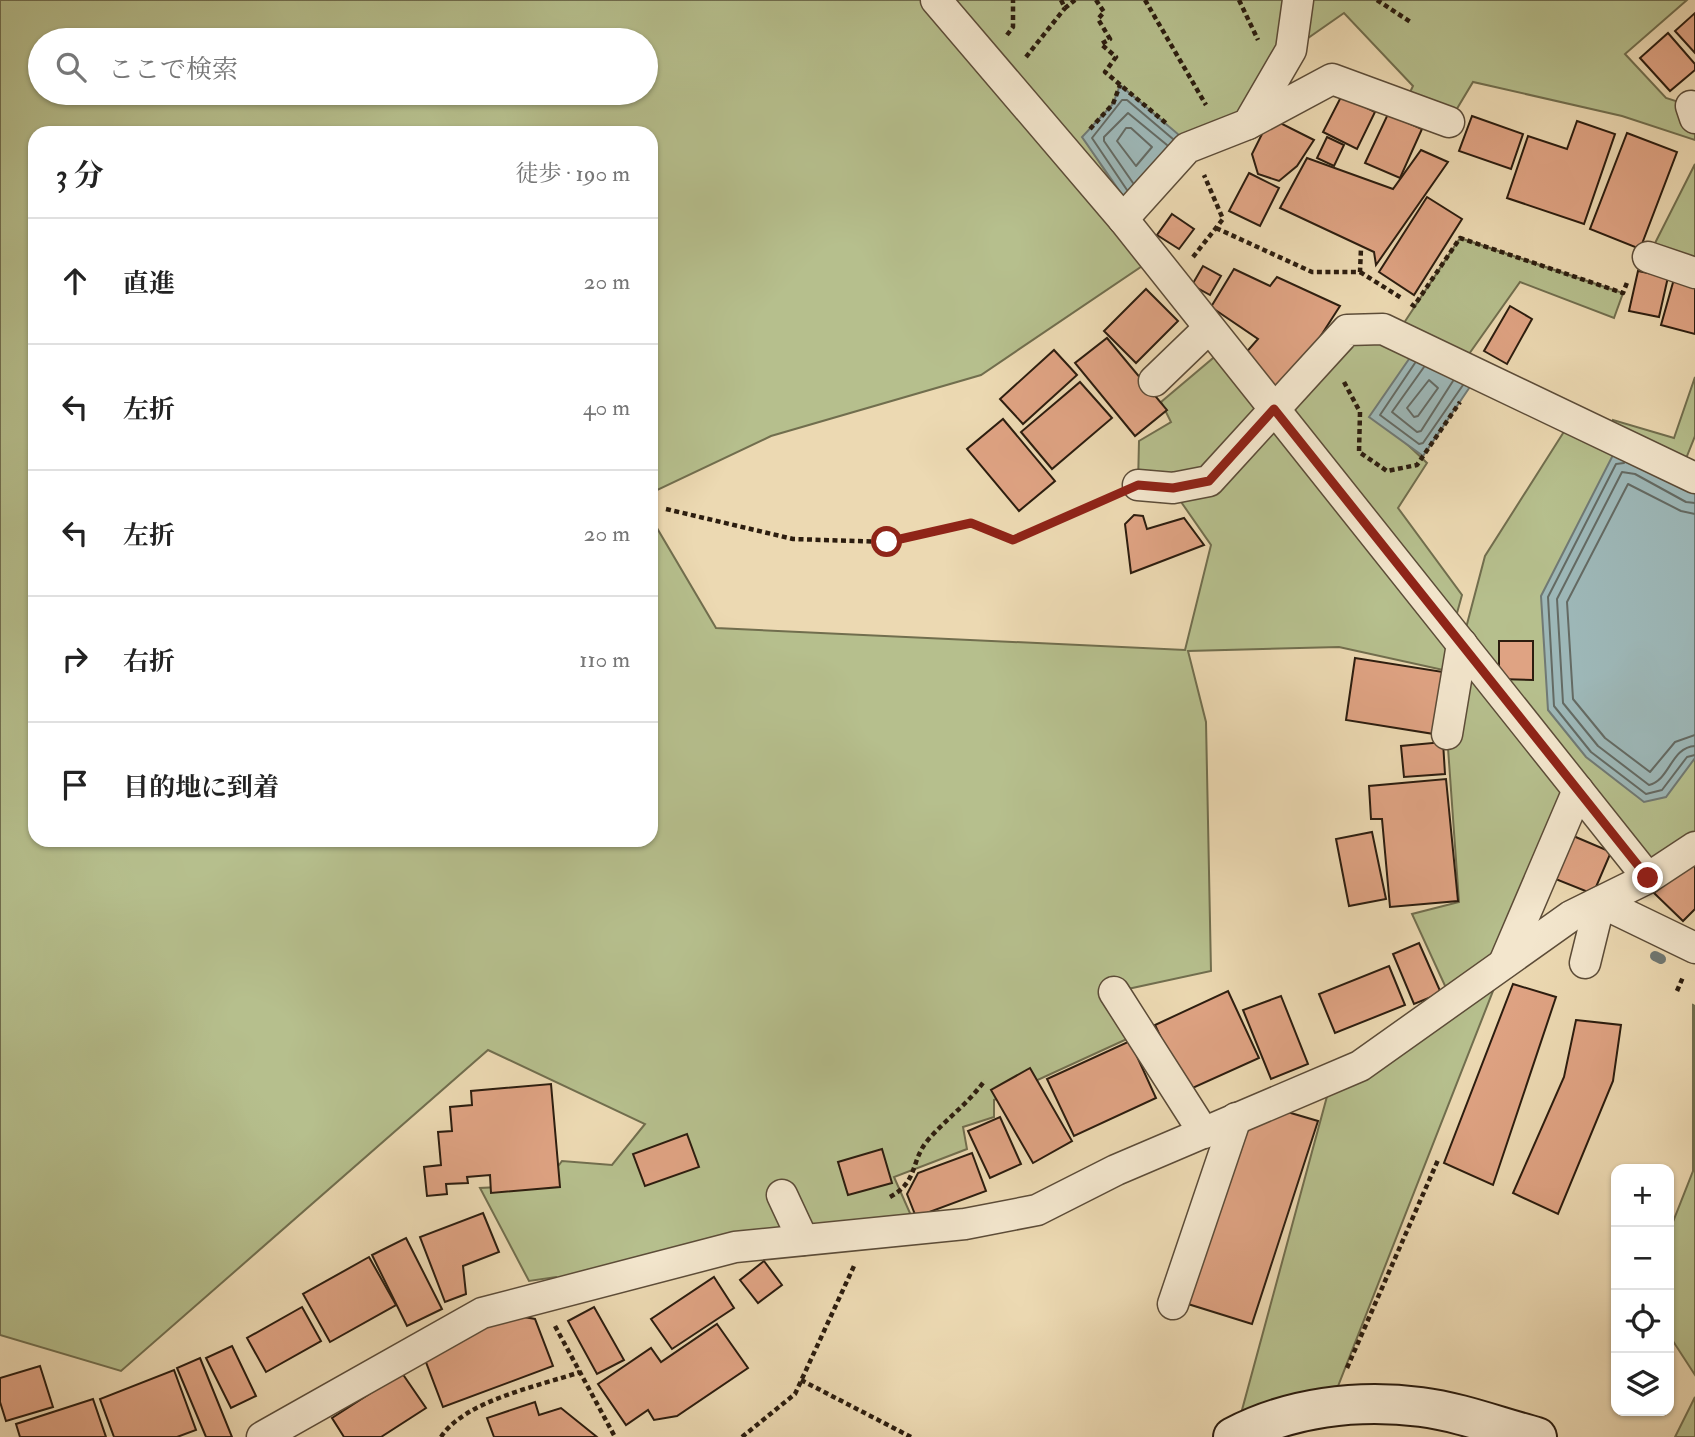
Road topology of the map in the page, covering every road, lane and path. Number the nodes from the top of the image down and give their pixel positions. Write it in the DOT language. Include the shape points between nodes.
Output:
graph roads {
  1 [pos="936,0"];
  2 [pos="1061,0"];
  3 [pos="1075,0"];
  4 [pos="1096,0"];
  5 [pos="1144,0"];
  6 [pos="1298,0"];
  7 [pos="1377,0"];
  8 [pos="1065,8"];
  9 [pos="1412,23"];
  10 [pos="1007,82"];
  11 [pos="1449,122"];
  12 [pos="1236,129"];
  13 [pos="1192,146"];
  14 [pos="1123,219"];
  15 [pos="1216,228"];
  16 [pos="1361,248"];
  17 [pos="1648,257"];
  18 [pos="1360,272"];
  19 [pos="1695,273"];
  20 [pos="1173,282"];
  21 [pos="1209,328"];
  22 [pos="1340,374"];
  23 [pos="1478,375"];
  24 [pos="1154,381"];
  25 [pos="1274,409"];
  26 [pos="1695,478"];
  27 [pos="1138,485"];
  28 [pos="666,509"];
  29 [pos="1462,644"];
  30 [pos="1447,734"];
  31 [pos="1578,790"];
  32 [pos="1695,847"];
  33 [pos="1648,878"];
  34 [pos="1600,902"];
  35 [pos="1695,948"];
  36 [pos="1504,963"];
  37 [pos="1584,963"];
  38 [pos="1114,992"];
  39 [pos="985,1080"];
  40 [pos="1236,1118"];
  41 [pos="1204,1133"];
  42 [pos="1438,1160"];
  43 [pos="782,1195"];
  44 [pos="868,1234"];
  45 [pos="803,1240"];
  46 [pos="539,1298"];
  47 [pos="1173,1304"];
  48 [pos="580,1373"];
  49 [pos="801,1380"];
  50 [pos="1331,1404"];
  51 [pos="262,1437"];
  52 [pos="441,1437"];
  53 [pos="615,1437"];
  54 [pos="742,1437"];
  55 [pos="911,1437"];
  56 [pos="1233,1437"];
  57 [pos="1536,1437"];
  1 -- 10 [label="street"];
  2 -- 8 [label="path"];
  3 -- 8 [label="path"];
  4 -- 13 [label="path" via="1104,12 1098,19 1110,39 1101,44 1116,57 1105,72"];
  5 -- 12 [label="path"];
  6 -- 12 [label="street" via="1291,50"];
  7 -- 9 [label="path"];
  8 -- 10 [label="path"];
  10 -- 14 [label="street"];
  11 -- 12 [label="street" via="1332,79"];
  12 -- 13 [label="street"];
  13 -- 14 [label="street"];
  13 -- 15 [label="path" via="1223,219"];
  14 -- 20 [label="street"];
  15 -- 18 [label="path" via="1312,272"];
  15 -- 20 [label="path"];
  16 -- 18 [label="path"];
  17 -- 18 [label="path" via="1638,254 1623,293 1460,238 1414,306"];
  17 -- 19 [label="street"];
  20 -- 21 [label="street"];
  21 -- 24 [label="street"];
  21 -- 25 [label="street"];
  22 -- 23 [label="path" via="1360,412 1359,452 1387,471 1417,465"];
  23 -- 25 [label="street" via="1383,329 1347,330"];
  23 -- 26 [label="street"];
  25 -- 27 [label="street" via="1209,481 1173,488"];
  25 -- 29 [label="street"];
  27 -- 28 [label="path" via="1013,540 971,523 887,542 793,539"];
  29 -- 30 [label="street"];
  29 -- 31 [label="street"];
  31 -- 33 [label="street"];
  31 -- 36 [label="street"];
  32 -- 33 [label="street"];
  33 -- 34 [label="street"];
  34 -- 35 [label="street"];
  34 -- 36 [label="street" via="1571,916"];
  34 -- 37 [label="street"];
  36 -- 40 [label="street" via="1360,1066"];
  38 -- 41 [label="street"];
  39 -- 44 [label="path" via="974,1097 926,1141 905,1188 875,1204"];
  40 -- 41 [label="street"];
  40 -- 47 [label="street"];
  41 -- 44 [label="street" via="1115,1170 1037,1210 965,1224"];
  42 -- 50 [label="path"];
  43 -- 45 [label="street"];
  44 -- 45 [label="street"];
  44 -- 49 [label="path"];
  45 -- 46 [label="street" via="735,1247"];
  46 -- 48 [label="path"];
  46 -- 51 [label="street" via="482,1312"];
  48 -- 52 [label="path" via="478,1406"];
  48 -- 53 [label="path"];
  49 -- 54 [label="path" via="795,1394"];
  49 -- 55 [label="path"];
  50 -- 56 [label="street" via="1254,1426"];
  50 -- 57 [label="street" via="1422,1407"];
}
